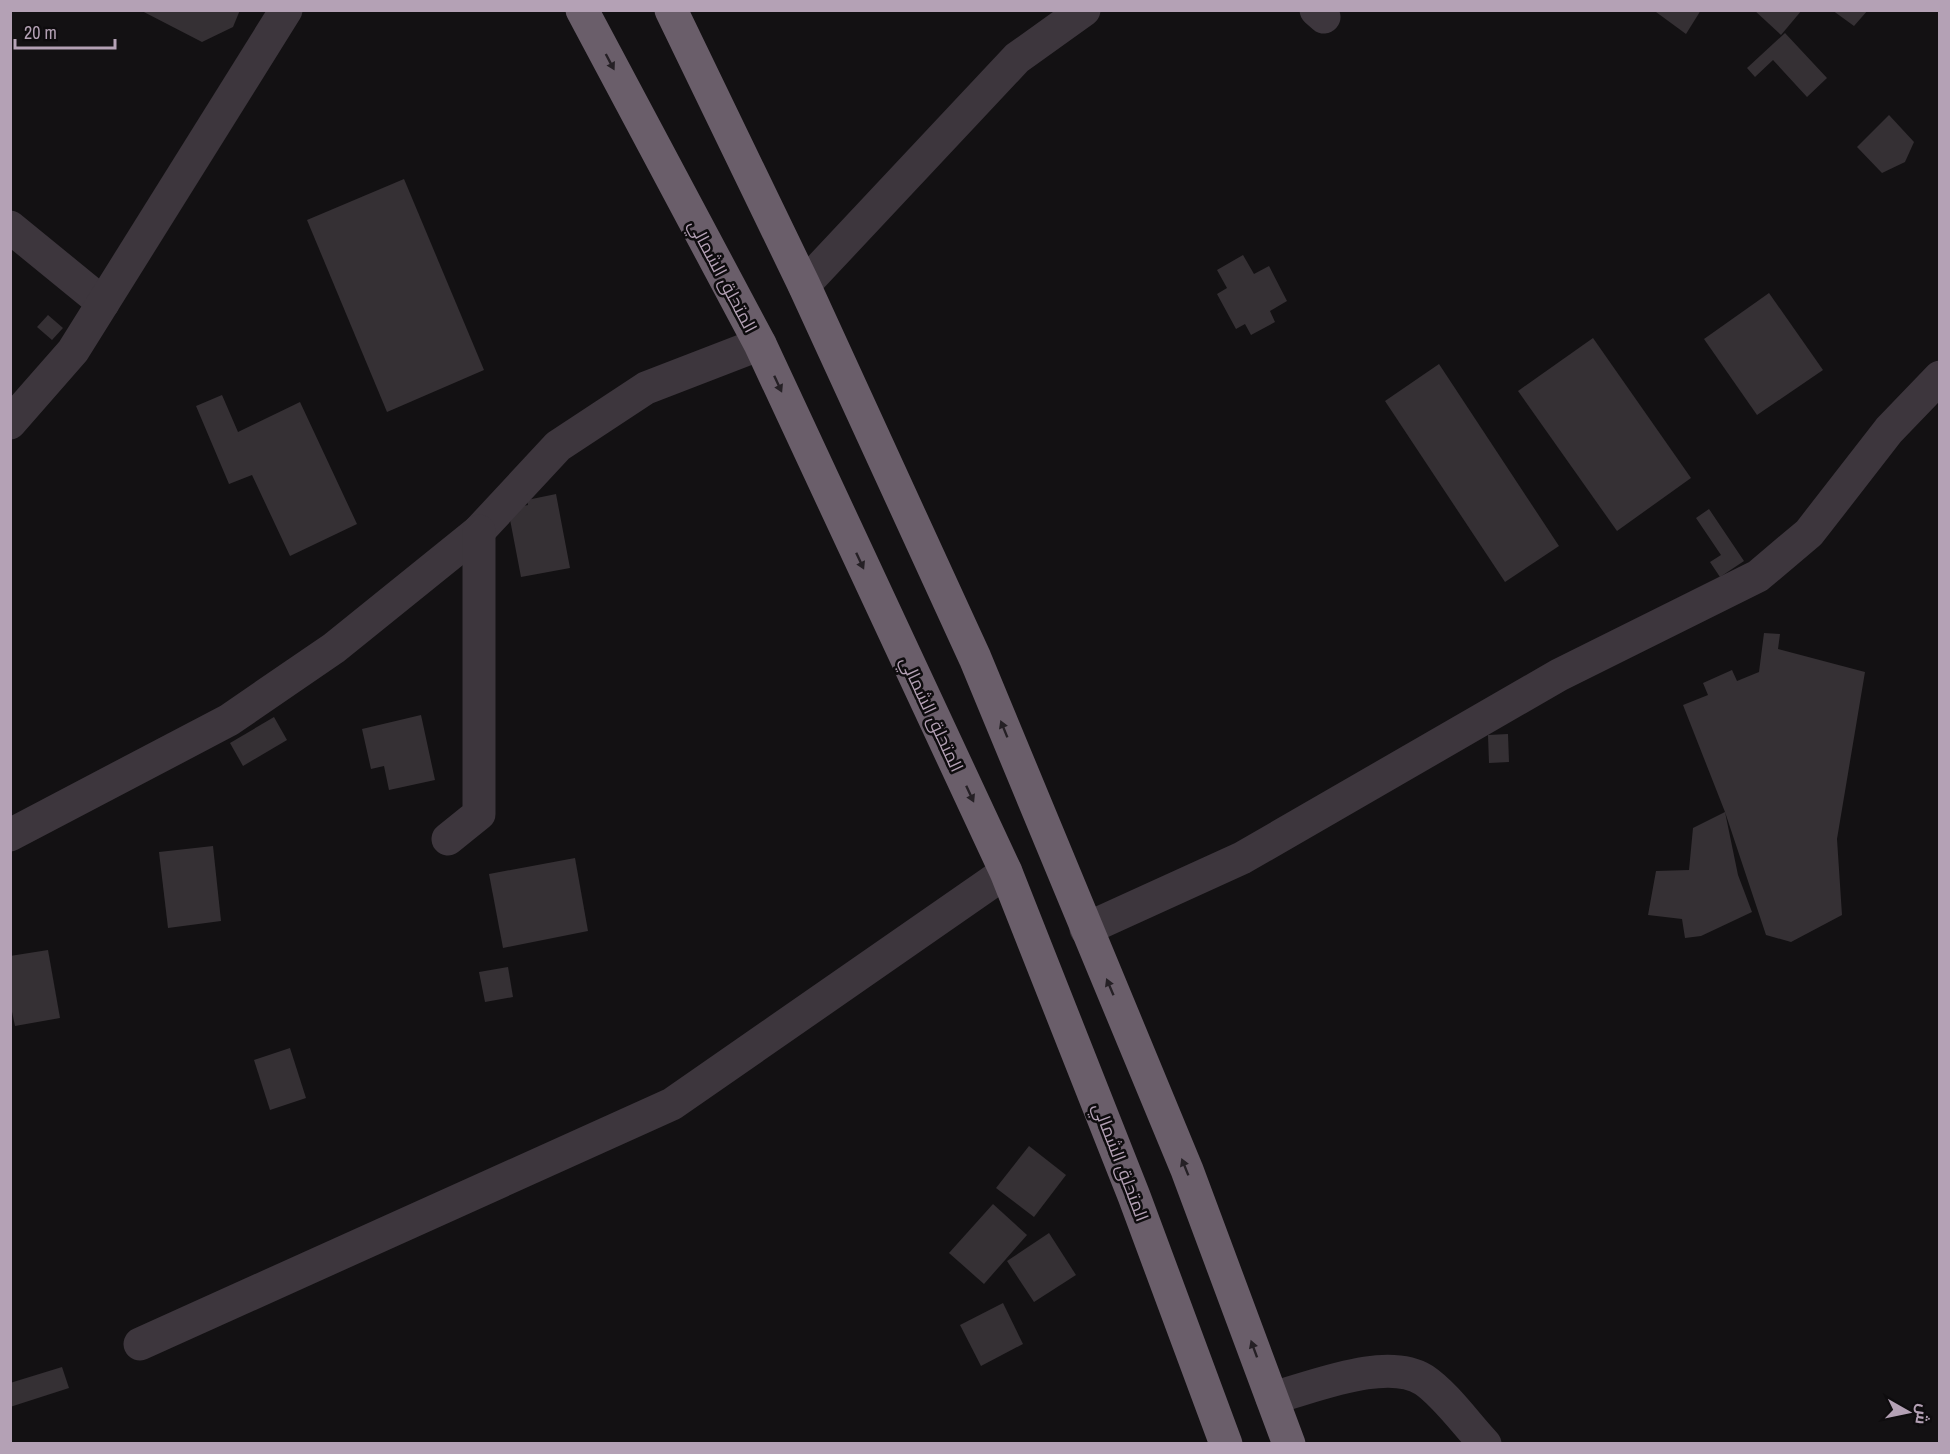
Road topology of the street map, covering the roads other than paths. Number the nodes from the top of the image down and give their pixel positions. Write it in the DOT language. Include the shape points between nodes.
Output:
graph roads {
  1 [pos="286,10"];
  2 [pos="582,10"];
  3 [pos="671,10"];
  4 [pos="1084,10"];
  5 [pos="10,227"];
  6 [pos="804,285"];
  7 [pos="103,303"];
  8 [pos="760,344"];
  9 [pos="1940,377"];
  10 [pos="10,423"];
  11 [pos="479,531"];
  12 [pos="10,835"];
  13 [pos="448,839"];
  14 [pos="1006,872"];
  15 [pos="1086,929"];
  16 [pos="140,1344"];
  17 [pos="1272,1398"];
  18 [pos="1226,1443"];
  19 [pos="1289,1443"];
  20 [pos="1485,1443"];
  1 -- 7 [label="street"];
  2 -- 8 [label="highway, المتحلق الشمالي, one-way"];
  3 -- 6 [label="highway"];
  4 -- 6 [label="street" via="1017,58"];
  5 -- 7 [label="street"];
  15 -- 6 [label="highway, one-way" via="975,658"];
  7 -- 10 [label="street" via="73,351"];
  8 -- 11 [label="street" via="646,387 558,446"];
  8 -- 14 [label="highway, المتحلق الشمالي, one-way"];
  9 -- 15 [label="street" via="1889,430 1809,533 1758,576 1559,675 1242,858"];
  11 -- 12 [label="street" via="334,648 229,720"];
  11 -- 13 [label="street" via="479,814"];
  14 -- 16 [label="street" via="672,1104"];
  14 -- 18 [label="highway, المتحلق الشمالي"];
  17 -- 15 [label="highway, one-way" via="1186,1170"];
  17 -- 19 [label="highway"];
  17 -- 20 [label="street" via="1369,1373 1408,1373 1425,1381"];
}
